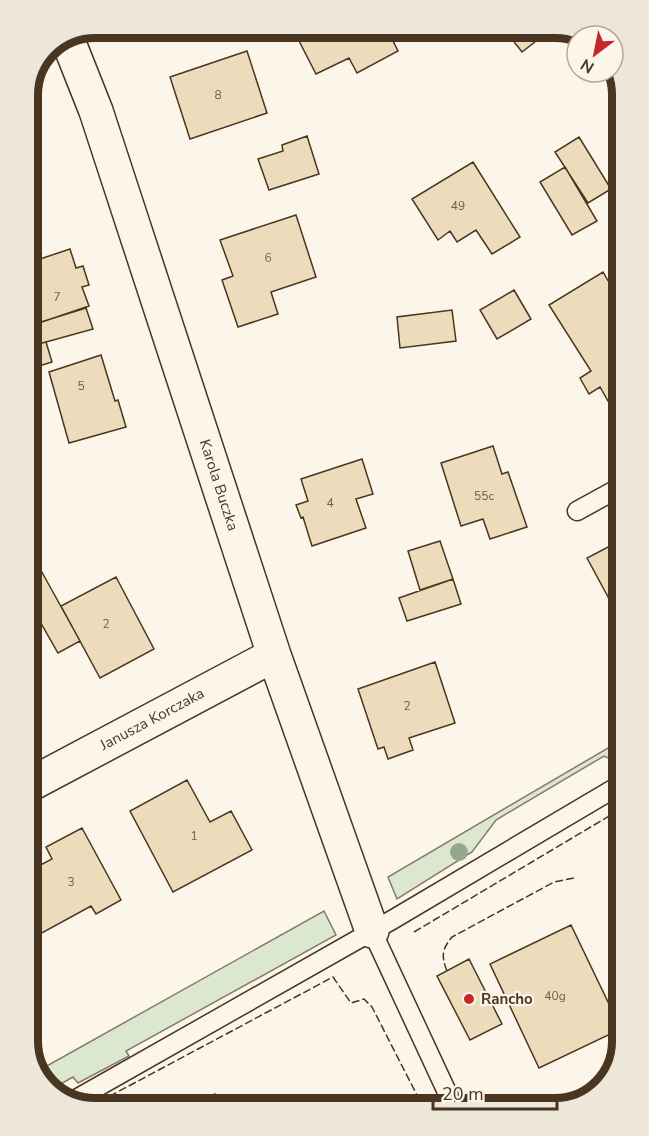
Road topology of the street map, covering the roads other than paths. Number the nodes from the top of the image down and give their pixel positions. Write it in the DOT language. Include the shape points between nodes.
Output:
graph roads {
  1 [pos="69,44"];
  2 [pos="612,492"];
  3 [pos="577,511"];
  4 [pos="274,655"];
  5 [pos="38,780"];
  6 [pos="612,790"];
  7 [pos="372,931"];
  8 [pos="81,1096"];
  9 [pos="450,1098"];
  1 -- 4 [label="street, Karola Buczka" via="99,120"];
  2 -- 3 [label="lane"];
  4 -- 5 [label="street, Janusza Korczaka"];
  4 -- 7 [label="street, Karola Buczka"];
  6 -- 7 [label="lane"];
  7 -- 8 [label="lane"];
  7 -- 9 [label="lane"];
}
